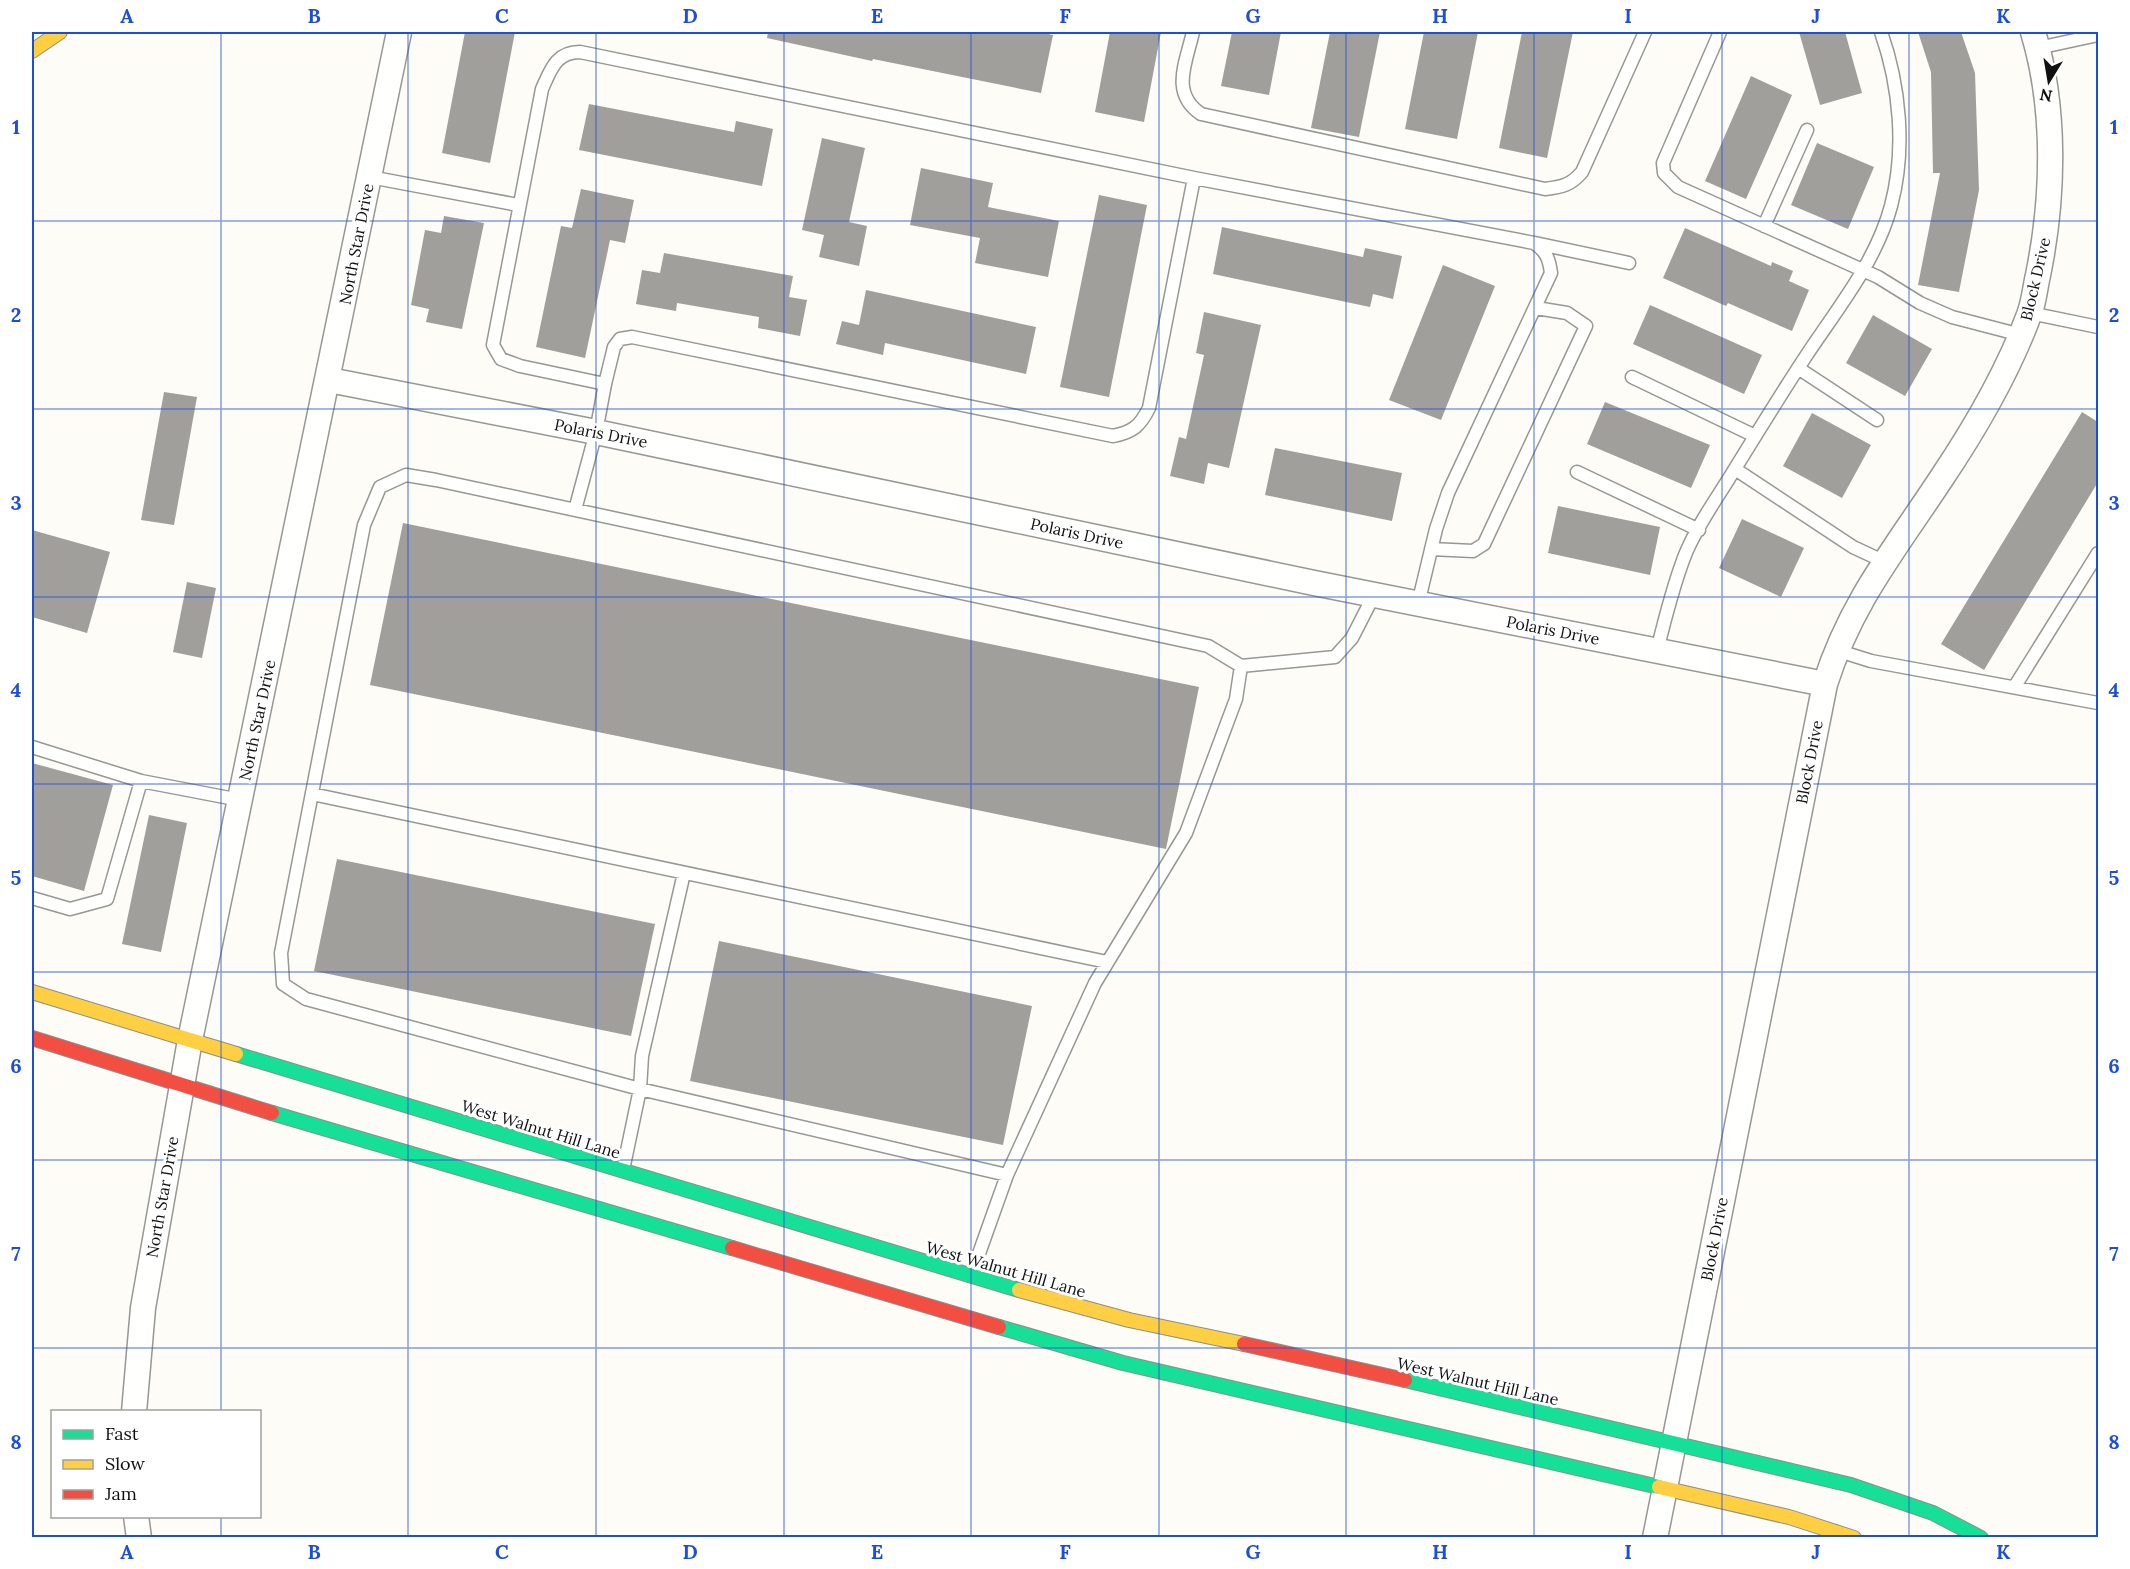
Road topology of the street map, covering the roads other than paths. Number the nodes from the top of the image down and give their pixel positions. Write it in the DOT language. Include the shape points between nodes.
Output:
graph roads {
  1 [pos="60,32"];
  2 [pos="399,32"];
  3 [pos="1193,32"];
  4 [pos="1645,32"];
  5 [pos="1720,32"];
  6 [pos="1881,32"];
  7 [pos="2098,35"];
  8 [pos="2035,40"];
  9 [pos="32,51"];
  10 [pos="1807,130"];
  11 [pos="370,177"];
  12 [pos="1194,178"];
  13 [pos="518,205"];
  14 [pos="1764,226"];
  15 [pos="1534,243"];
  16 [pos="1629,263"];
  17 [pos="1862,271"];
  18 [pos="1536,308"];
  19 [pos="2030,313"];
  20 [pos="2098,327"];
  21 [pos="2020,335"];
  22 [pos="1798,368"];
  23 [pos="1632,377"];
  24 [pos="329,380"];
  25 [pos="606,384"];
  26 [pos="1877,420"];
  27 [pos="596,432"];
  28 [pos="1755,436"];
  29 [pos="1735,469"];
  30 [pos="1576,472"];
  31 [pos="575,510"];
  32 [pos="1699,530"];
  33 [pos="1431,549"];
  34 [pos="2098,553"];
  35 [pos="1884,561"];
  36 [pos="1374,595"];
  37 [pos="1418,604"];
  38 [pos="1836,650"];
  39 [pos="1657,651"];
  40 [pos="1240,666"];
  41 [pos="1825,684"];
  42 [pos="2015,686"];
  43 [pos="2098,703"];
  44 [pos="32,747"];
  45 [pos="141,782"];
  46 [pos="312,794"];
  47 [pos="240,800"];
  48 [pos="684,873"];
  49 [pos="32,898"];
  50 [pos="1107,962"];
  51 [pos="32,992"];
  52 [pos="32,1038"];
  53 [pos="190,1040"];
  54 [pos="181,1086"];
  55 [pos="640,1089"];
  56 [pos="1007,1175"];
  57 [pos="621,1176"];
  58 [pos="970,1281"];
  59 [pos="134,1410"];
  60 [pos="1673,1444"];
  61 [pos="1665,1488"];
  62 [pos="136,1518"];
  63 [pos="139,1538"];
  64 [pos="1655,1538"];
  65 [pos="1854,1538"];
  66 [pos="1981,1538"];
  1 -- 9 [label="main road"];
  2 -- 11 [label="street, North Star Drive"];
  3 -- 4 [label="lane" via="1182,86 1189,106 1201,114 1545,189 1564,187 1582,172"];
  5 -- 14 [label="lane" via="1663,163 1664,172 1678,187"];
  6 -- 17 [label="lane" via="1892,62 1900,129 1897,182 1879,240"];
  7 -- 8 [label="lane"];
  8 -- 19 [label="street, Block Drive" via="2049,146 2049,194"];
  10 -- 14 [label="lane"];
  11 -- 13 [label="lane"];
  11 -- 24 [label="street, North Star Drive"];
  12 -- 13 [label="lane" via="567,52 556,61 542,89"];
  12 -- 15 [label="lane"];
  12 -- 25 [label="lane" via="1149,408 1136,430 1126,434 1113,436 632,337 620,339 614,347"];
  13 -- 25 [label="lane" via="493,345 501,359 520,366"];
  14 -- 17 [label="lane"];
  15 -- 16 [label="lane"];
  15 -- 18 [label="lane" via="1549,260 1551,273"];
  17 -- 21 [label="lane" via="1952,317"];
  17 -- 22 [label="lane"];
  18 -- 33 [label="lane" via="1448,493"];
  18 -- 33 [label="lane" via="1567,313 1586,326 1484,544 1473,551"];
  19 -- 20 [label="lane"];
  19 -- 21 [label="street, Block Drive"];
  21 -- 35 [label="street, Block Drive" via="1978,423"];
  22 -- 26 [label="lane"];
  22 -- 28 [label="lane"];
  23 -- 28 [label="lane"];
  24 -- 27 [label="street, Polaris Drive"];
  24 -- 47 [label="street, North Star Drive"];
  25 -- 27 [label="lane"];
  27 -- 31 [label="lane"];
  27 -- 36 [label="street, Polaris Drive"];
  28 -- 29 [label="lane"];
  29 -- 32 [label="lane"];
  29 -- 35 [label="lane" via="1853,548"];
  30 -- 32 [label="lane"];
  31 -- 40 [label="lane" via="1208,646"];
  31 -- 46 [label="lane" via="406,475 380,487 364,525"];
  32 -- 39 [label="lane" via="1682,564"];
  33 -- 37 [label="lane"];
  34 -- 42 [label="lane"];
  35 -- 38 [label="street, Block Drive" via="1853,612"];
  36 -- 37 [label="street, Polaris Drive"];
  36 -- 40 [label="lane" via="1352,638 1335,657"];
  37 -- 39 [label="street, Polaris Drive"];
  38 -- 41 [label="street, Block Drive"];
  38 -- 42 [label="lane" via="1871,661"];
  39 -- 41 [label="street, Polaris Drive"];
  40 -- 50 [label="lane" via="1236,699 1186,833"];
  41 -- 60 [label="street, Block Drive"];
  42 -- 43 [label="lane"];
  44 -- 45 [label="lane"];
  45 -- 47 [label="lane"];
  45 -- 49 [label="lane" via="108,899 70,909"];
  46 -- 48 [label="lane"];
  46 -- 55 [label="lane" via="281,953 284,984 306,999"];
  47 -- 53 [label="street, North Star Drive"];
  48 -- 50 [label="lane"];
  48 -- 55 [label="lane" via="642,1056"];
  50 -- 56 [label="lane"];
  51 -- 53 [label="main road, West Walnut Hill Lane"];
  52 -- 54 [label="main road"];
  53 -- 54 [label="street, North Star Drive"];
  53 -- 57 [label="main road, West Walnut Hill Lane"];
  54 -- 59 [label="street, North Star Drive" via="143,1308"];
  54 -- 61 [label="main road" via="611,1207 961,1310 1134,1366"];
  55 -- 56 [label="lane"];
  55 -- 57 [label="lane"];
  56 -- 58 [label="lane"];
  57 -- 58 [label="main road, West Walnut Hill Lane"];
  58 -- 60 [label="main road, West Walnut Hill Lane"];
  60 -- 61 [label="street, Block Drive"];
  60 -- 66 [label="main road, West Walnut Hill Lane" via="1851,1485 1933,1513"];
  61 -- 64 [label="street, Block Drive"];
  61 -- 65 [label="main road" via="1789,1517"];
  62 -- 63 [label="street"];
}
